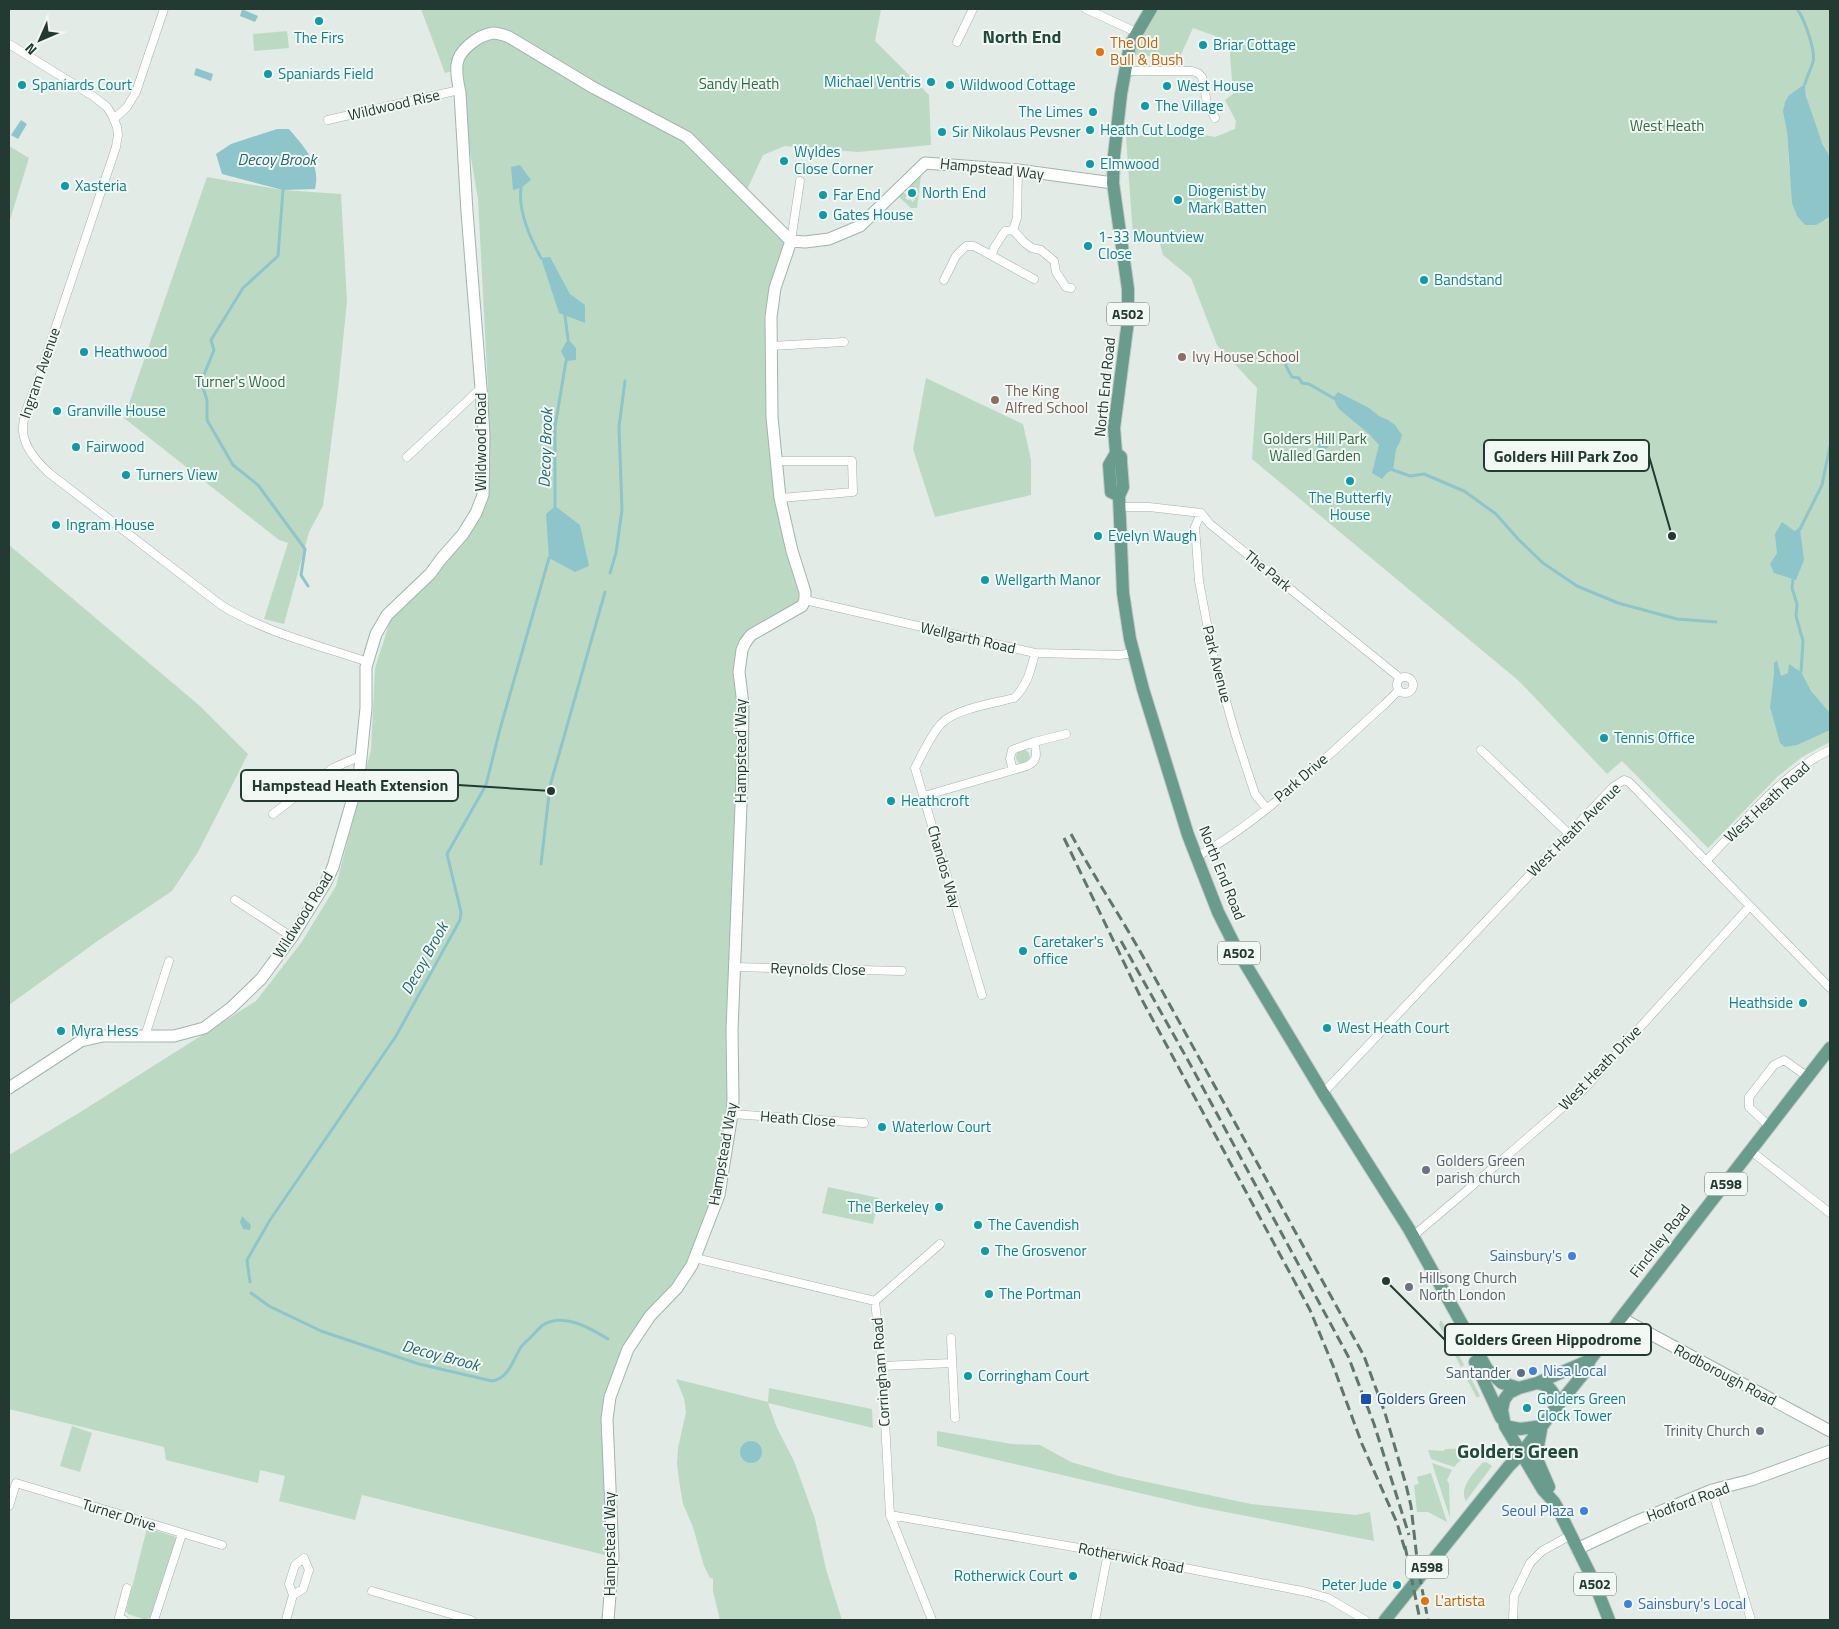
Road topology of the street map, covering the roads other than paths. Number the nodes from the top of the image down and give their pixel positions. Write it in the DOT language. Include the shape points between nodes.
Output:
graph roads {
  1 [pos="164,9"];
  2 [pos="973,9"];
  3 [pos="1086,9"];
  4 [pos="1151,9"];
  5 [pos="1136,32"];
  6 [pos="957,42"];
  7 [pos="9,44"];
  8 [pos="1124,71"];
  9 [pos="459,90"];
  10 [pos="1215,118"];
  11 [pos="114,119"];
  12 [pos="328,120"];
  13 [pos="1018,170"];
  14 [pos="1113,179"];
  15 [pos="800,180"];
  16 [pos="1013,230"];
  17 [pos="791,242"];
  18 [pos="992,255"];
  19 [pos="1034,279"];
  20 [pos="944,280"];
  21 [pos="1071,288"];
  22 [pos="844,342"];
  23 [pos="772,346"];
  24 [pos="481,388"];
  25 [pos="407,457"];
  26 [pos="776,461"];
  27 [pos="780,498"];
  28 [pos="1119,502"];
  29 [pos="1201,513"];
  30 [pos="805,600"];
  31 [pos="1035,653"];
  32 [pos="1134,653"];
  33 [pos="368,662"];
  34 [pos="1398,684"];
  35 [pos="1413,684"];
  36 [pos="1066,734"];
  37 [pos="1034,742"];
  38 [pos="1481,750"];
  39 [pos="1830,750"];
  40 [pos="361,756"];
  41 [pos="1013,770"];
  42 [pos="924,796"];
  43 [pos="1267,809"];
  44 [pos="273,814"];
  45 [pos="1568,834"];
  46 [pos="1196,857"];
  47 [pos="1707,860"];
  48 [pos="235,900"];
  49 [pos="1750,906"];
  50 [pos="292,937"];
  51 [pos="169,961"];
  52 [pos="734,967"];
  53 [pos="902,971"];
  54 [pos="1830,988"];
  55 [pos="982,995"];
  56 [pos="145,1036"];
  57 [pos="1830,1048"];
  58 [pos="1808,1076"];
  59 [pos="9,1088"];
  60 [pos="1323,1093"];
  61 [pos="732,1114"];
  62 [pos="864,1123"];
  63 [pos="1770,1127"];
  64 [pos="1751,1151"];
  65 [pos="1830,1213"];
  66 [pos="1413,1236"];
  67 [pos="940,1244"];
  68 [pos="695,1258"];
  69 [pos="1447,1300"];
  70 [pos="875,1301"];
  71 [pos="1621,1318"];
  72 [pos="951,1338"];
  73 [pos="1590,1360"];
  74 [pos="952,1363"];
  75 [pos="882,1366"];
  76 [pos="1537,1383"];
  77 [pos="1519,1388"];
  78 [pos="1554,1410"];
  79 [pos="954,1418"];
  80 [pos="1505,1426"];
  81 [pos="1542,1426"];
  82 [pos="1830,1431"];
  83 [pos="1830,1452"];
  84 [pos="1521,1454"];
  85 [pos="1712,1490"];
  86 [pos="1554,1502"];
  87 [pos="9,1506"];
  88 [pos="890,1514"];
  89 [pos="182,1534"];
  90 [pos="1571,1535"];
  91 [pos="222,1545"];
  92 [pos="1577,1549"];
  93 [pos="1108,1553"];
  94 [pos="127,1588"];
  95 [pos="372,1591"];
  96 [pos="293,1595"];
  97 [pos="124,1620"];
  98 [pos="154,1620"];
  99 [pos="286,1620"];
  100 [pos="471,1620"];
  101 [pos="608,1620"];
  102 [pos="932,1620"];
  103 [pos="1094,1620"];
  104 [pos="1365,1620"];
  105 [pos="1385,1620"];
  106 [pos="1513,1620"];
  107 [pos="1609,1620"];
  108 [pos="1751,1620"];
  1 -- 11 [label="street" via="136,92"];
  2 -- 6 [label="street"];
  3 -- 5 [label="street"];
  4 -- 5 [label="main road, A502"];
  5 -- 8 [label="main road, A502"];
  7 -- 11 [label="street" via="93,96 107,107"];
  8 -- 10 [label="street" via="1198,73"];
  8 -- 14 [label="main road, A502"];
  9 -- 12 [label="street, Wildwood Rise"];
  9 -- 17 [label="street, Wildwood Road" via="456,63 464,51 484,36 496,33 508,37 594,88 687,137"];
  9 -- 24 [label="street, Wildwood Road"];
  11 -- 33 [label="street, Ingram Avenue" via="118,135 116,147 25,412 22,429 25,444 49,473 241,618"];
  13 -- 14 [label="street, Hampstead Way"];
  13 -- 16 [label="street" via="1017,218"];
  13 -- 17 [label="street, Hampstead Way" via="925,163 860,226 829,239"];
  14 -- 28 [label="main road, North End Road / A502" via="1128,297 1128,321 1114,422 1116,453 1122,462 1123,487"];
  15 -- 17 [label="street"];
  16 -- 18 [label="street" via="1005,231"];
  16 -- 21 [label="street" via="1025,243 1054,261 1062,282"];
  17 -- 23 [label="street" via="775,288"];
  18 -- 19 [label="street"];
  18 -- 20 [label="street" via="974,246 966,246 956,256"];
  22 -- 23 [label="street"];
  23 -- 26 [label="street"];
  24 -- 25 [label="street"];
  24 -- 33 [label="street, Wildwood Road" via="483,495 476,513 430,574 387,615 376,634"];
  26 -- 27 [label="street"];
  26 -- 27 [label="street" via="852,461 853,492"];
  27 -- 30 [label="street"];
  28 -- 29 [label="street"];
  28 -- 32 [label="main road, North End Road / A502" via="1123,593"];
  29 -- 34 [label="street, The Park"];
  29 -- 43 [label="street, Park Avenue" via="1195,527 1198,572 1212,651 1255,794"];
  30 -- 31 [label="street, Wellgarth Road"];
  30 -- 52 [label="street, Hampstead Way" via="802,606 752,636 745,643 740,660 742,782"];
  31 -- 32 [label="street, Wellgarth Road"];
  31 -- 42 [label="street, Chandos Way" via="1026,682 1014,698 955,714 941,723 915,768"];
  32 -- 46 [label="main road, North End Road / A502"];
  33 -- 40 [label="street, Wildwood Road"];
  34 -- 35 [label="street, The Park" via="1403,676 1410,678"];
  34 -- 35 [label="street, Park Drive" via="1405,693"];
  34 -- 43 [label="street, Park Drive" via="1385,704"];
  36 -- 37 [label="street"];
  37 -- 41 [label="street" via="1037,756 1034,761"];
  37 -- 41 [label="street" via="1012,750"];
  38 -- 45 [label="street"];
  39 -- 47 [label="street, West Heath Road" via="1806,763 1782,784"];
  40 -- 44 [label="street" via="333,768"];
  40 -- 50 [label="street, Wildwood Road" via="359,777 333,867"];
  41 -- 42 [label="street"];
  42 -- 55 [label="street, Chandos Way"];
  43 -- 46 [label="street, Park Drive"];
  45 -- 47 [label="street, West Heath Avenue" via="1613,787 1624,780"];
  45 -- 60 [label="street, West Heath Avenue"];
  46 -- 60 [label="main road, North End Road / A502" via="1237,950"];
  47 -- 49 [label="street, West Heath Avenue"];
  48 -- 50 [label="street"];
  49 -- 54 [label="street, West Heath Avenue"];
  49 -- 66 [label="street, West Heath Drive" via="1585,1088"];
  50 -- 56 [label="street, Wildwood Road" via="261,979 204,1028 174,1036"];
  51 -- 56 [label="street"];
  52 -- 53 [label="street, Reynolds Close"];
  52 -- 61 [label="street, Hampstead Way"];
  56 -- 59 [label="street, Wildwood Road" via="104,1036 81,1041"];
  57 -- 58 [label="main road, Finchley Road / A598"];
  58 -- 63 [label="main road, Finchley Road / A598"];
  58 -- 63 [label="street" via="1784,1060 1774,1065 1749,1097 1749,1107"];
  60 -- 66 [label="main road, North End Road / A502"];
  61 -- 62 [label="street, Heath Close"];
  61 -- 68 [label="street, Hampstead Way" via="719,1194"];
  63 -- 64 [label="main road, Finchley Road / A598"];
  64 -- 65 [label="street"];
  64 -- 71 [label="main road, Finchley Road / A598"];
  66 -- 69 [label="main road, North End Road / A502"];
  67 -- 70 [label="street"];
  68 -- 70 [label="street, Corringham Road"];
  68 -- 101 [label="street, Hampstead Way" via="677,1288 650,1316 632,1342 610,1397 613,1557"];
  69 -- 77 [label="main road, North End Road / A502" via="1487,1369 1496,1378"];
  69 -- 80 [label="main road, North End Road / A502"];
  70 -- 75 [label="street, Corringham Road"];
  71 -- 73 [label="main road, Finchley Road / A598"];
  71 -- 82 [label="street, Rodborough Road"];
  72 -- 74 [label="street"];
  73 -- 76 [label="main road"];
  73 -- 78 [label="main road, Finchley Road / A598" via="1584,1373"];
  74 -- 75 [label="street"];
  74 -- 79 [label="street"];
  75 -- 88 [label="street, Corringham Road"];
  76 -- 77 [label="main road"];
  76 -- 78 [label="main road" via="1550,1388 1554,1394"];
  77 -- 80 [label="main road" via="1504,1400"];
  78 -- 81 [label="main road, Finchley Road / A598"];
  80 -- 81 [label="main road"];
  80 -- 84 [label="main road, A502"];
  81 -- 84 [label="main road, Finchley Road / A598"];
  81 -- 86 [label="main road, A502" via="1536,1457"];
  83 -- 85 [label="street, Hodford Road"];
  84 -- 86 [label="main road, A502"];
  84 -- 105 [label="main road, Finchley Road / A598"];
  85 -- 92 [label="street, Hodford Road"];
  85 -- 108 [label="street"];
  86 -- 90 [label="main road, A502"];
  87 -- 89 [label="street, Turner Drive" via="16,1483"];
  88 -- 93 [label="street, Rotherwick Road"];
  88 -- 102 [label="street, Corringham Road"];
  89 -- 91 [label="street, Turner Drive"];
  89 -- 98 [label="street"];
  90 -- 92 [label="main road, A502"];
  90 -- 106 [label="street" via="1542,1551 1530,1563 1514,1596"];
  92 -- 107 [label="main road, A502"];
  93 -- 103 [label="street"];
  93 -- 104 [label="street, Rotherwick Road" via="1307,1592 1328,1598"];
  94 -- 97 [label="street" via="119,1618"];
  95 -- 100 [label="street"];
  96 -- 99 [label="street"];
}
